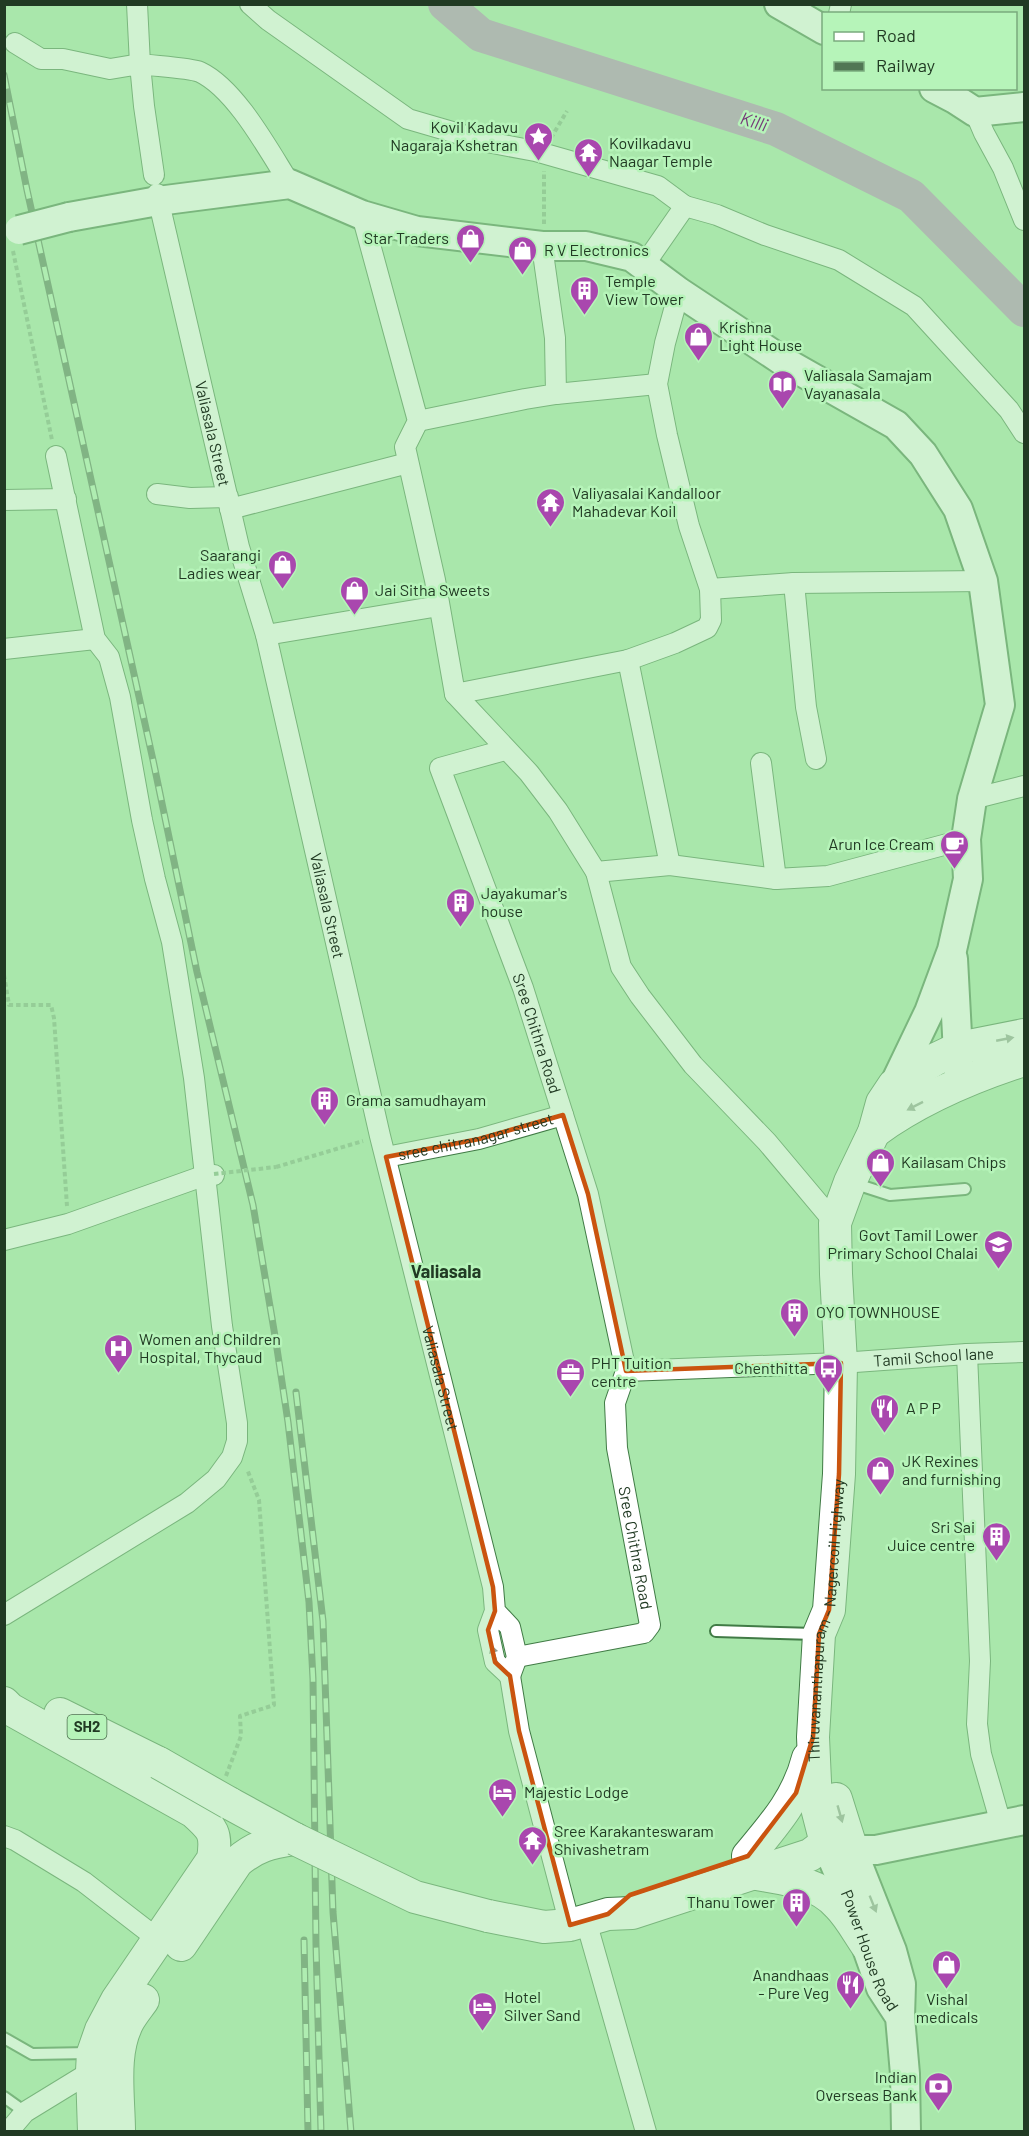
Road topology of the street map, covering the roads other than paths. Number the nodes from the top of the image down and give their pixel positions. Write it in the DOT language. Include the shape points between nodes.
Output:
graph roads {
  1 [pos="137,4"];
  2 [pos="250,4"];
  3 [pos="779,4"];
  4 [pos="822,29"];
  5 [pos="15,43"];
  6 [pos="140,64"];
  7 [pos="938,90"];
  8 [pos="1024,107"];
  9 [pos="975,112"];
  10 [pos="290,184"];
  11 [pos="156,190"];
  12 [pos="685,206"];
  13 [pos="362,215"];
  14 [pos="1024,220"];
  15 [pos="11,231"];
  16 [pos="543,236"];
  17 [pos="644,265"];
  18 [pos="679,292"];
  19 [pos="657,384"];
  20 [pos="556,394"];
  21 [pos="418,422"];
  22 [pos="1024,433"];
  23 [pos="56,456"];
  24 [pos="408,463"];
  25 [pos="157,494"];
  26 [pos="66,499"];
  27 [pos="4,500"];
  28 [pos="229,503"];
  29 [pos="983,581"];
  30 [pos="794,584"];
  31 [pos="710,589"];
  32 [pos="439,606"];
  33 [pos="266,635"];
  34 [pos="95,639"];
  35 [pos="4,649"];
  36 [pos="628,660"];
  37 [pos="455,694"];
  38 [pos="505,750"];
  39 [pos="816,759"];
  40 [pos="761,763"];
  41 [pos="1024,786"];
  42 [pos="972,799"];
  43 [pos="966,839"];
  44 [pos="670,866"];
  45 [pos="596,872"];
  46 [pos="776,879"];
  47 [pos="952,950"];
  48 [pos="1024,1035"];
  49 [pos="959,1048"];
  50 [pos="1024,1060"];
  51 [pos="959,1083"];
  52 [pos="894,1085"];
  53 [pos="563,1114"];
  54 [pos="874,1132"];
  55 [pos="386,1157"];
  56 [pos="208,1175"];
  57 [pos="850,1182"];
  58 [pos="964,1189"];
  59 [pos="835,1223"];
  60 [pos="4,1240"];
  61 [pos="1024,1352"];
  62 [pos="967,1354"];
  63 [pos="841,1364"];
  64 [pos="626,1371"];
  65 [pos="495,1611"];
  66 [pos="4,1615"];
  67 [pos="824,1622"];
  68 [pos="716,1631"];
  69 [pos="517,1658"];
  70 [pos="510,1676"];
  71 [pos="8,1693"];
  72 [pos="813,1737"];
  73 [pos="224,1800"];
  74 [pos="1013,1822"];
  75 [pos="4,1836"];
  76 [pos="295,1839"];
  77 [pos="839,1846"];
  78 [pos="237,1862"];
  79 [pos="750,1865"];
  80 [pos="577,1922"];
  81 [pos="159,1940"];
  82 [pos="868,1947"];
  83 [pos="900,2018"];
  84 [pos="4,2038"];
  85 [pos="93,2062"];
  86 [pos="4,2097"];
  87 [pos="25,2112"];
  88 [pos="8,2132"];
  89 [pos="93,2132"];
  90 [pos="119,2132"];
  91 [pos="646,2132"];
  92 [pos="906,2132"];
  1 -- 6 [label="street, Valiasala Street"];
  2 -- 12 [label="street" via="408,119 658,186"];
  3 -- 4 [label="street"];
  5 -- 6 [label="street" via="41,59 63,59 110,69"];
  6 -- 10 [label="street" via="199,72 220,87 239,107"];
  6 -- 11 [label="street, Valiasala Street"];
  7 -- 9 [label="street"];
  8 -- 9 [label="street"];
  9 -- 14 [label="street"];
  10 -- 11 [label="street"];
  10 -- 13 [label="street"];
  11 -- 15 [label="street, bridge"];
  11 -- 28 [label="street, Valiasala Street"];
  12 -- 17 [label="street"];
  12 -- 22 [label="street" via="839,260 914,306 1009,410"];
  13 -- 16 [label="street" via="417,231"];
  13 -- 21 [label="street"];
  16 -- 17 [label="street" via="632,257"];
  16 -- 20 [label="street" via="555,338"];
  17 -- 18 [label="street"];
  18 -- 19 [label="street"];
  18 -- 29 [label="street" via="783,361 896,425 923,454 958,509"];
  19 -- 20 [label="street"];
  19 -- 31 [label="street" via="689,526"];
  20 -- 21 [label="street"];
  21 -- 24 [label="street" via="405,447"];
  23 -- 26 [label="street"];
  24 -- 28 [label="street"];
  24 -- 32 [label="street"];
  25 -- 28 [label="street"];
  26 -- 27 [label="street"];
  26 -- 34 [label="street"];
  28 -- 33 [label="street, Valiasala Street"];
  29 -- 30 [label="street"];
  29 -- 42 [label="street" via="1000,705"];
  30 -- 31 [label="street"];
  30 -- 39 [label="street" via="806,707"];
  31 -- 36 [label="street" via="711,620 707,628"];
  32 -- 33 [label="street"];
  32 -- 37 [label="street"];
  33 -- 55 [label="street, Valiasala Street"];
  34 -- 35 [label="street"];
  34 -- 56 [label="street" via="109,657 120,697 142,819 172,942"];
  36 -- 37 [label="street"];
  36 -- 44 [label="street"];
  37 -- 38 [label="street"];
  38 -- 45 [label="street" via="529,773 558,811"];
  38 -- 53 [label="street, Sree Chithra Road" via="440,768 523,988"];
  40 -- 46 [label="street"];
  41 -- 42 [label="street"];
  42 -- 43 [label="street"];
  43 -- 46 [label="street" via="828,876"];
  43 -- 47 [label="street" via="968,879"];
  44 -- 45 [label="street"];
  44 -- 46 [label="street"];
  45 -- 59 [label="street" via="621,967 640,996 693,1065 767,1142"];
  47 -- 49 [label="street"];
  47 -- 52 [label="street" via="929,1012"];
  49 -- 48 [label="main road, Thiruvananthapuram - Nagercoil Highway, one-way"];
  49 -- 51 [label="street"];
  49 -- 52 [label="main road, Thiruvananthapuram - Nagercoil Highway"];
  50 -- 51 [label="main road, Thiruvananthapuram - Nagercoil Highway"];
  51 -- 54 [label="main road, Thiruvananthapuram - Nagercoil Highway, one-way" via="898,1114"];
  52 -- 54 [label="main road, Thiruvananthapuram - Nagercoil Highway" via="882,1103"];
  53 -- 55 [label="street, sree chitranagar street" via="479,1139"];
  53 -- 64 [label="street, Sree Chithra Road" via="588,1194"];
  54 -- 57 [label="main road, Thiruvananthapuram - Nagercoil Highway"];
  55 -- 65 [label="street, Valiasala Street" via="493,1587"];
  56 -- 60 [label="street" via="68,1224"];
  56 -- 66 [label="street" via="222,1326 237,1423 232,1457 216,1479 188,1503"];
  57 -- 58 [label="lane" via="890,1195"];
  57 -- 59 [label="main road, Thiruvananthapuram - Nagercoil Highway"];
  59 -- 63 [label="main road, Thiruvananthapuram - Nagercoil Highway"];
  61 -- 62 [label="street, Tamil School lane"];
  62 -- 63 [label="street, Tamil School lane"];
  62 -- 74 [label="street" via="980,1661 977,1724 981,1754"];
  63 -- 64 [label="street"];
  63 -- 67 [label="main road, Thiruvananthapuram - Nagercoil Highway" via="839,1474"];
  64 -- 69 [label="street, Sree Chithra Road" via="615,1403 617,1448 650,1625 644,1633"];
  65 -- 69 [label="street" via="510,1627"];
  70 -- 65 [label="street, one-way" via="495,1662 488,1630"];
  67 -- 68 [label="lane"];
  67 -- 72 [label="main road, Thiruvananthapuram - Nagercoil Highway"];
  67 -- 77 [label="main road, one-way" via="835,1637 832,1753"];
  69 -- 70 [label="street"];
  70 -- 80 [label="street" via="519,1731"];
  71 -- 73 [label="main road, SH2, bridge" via="159,1763"];
  71 -- 81 [label="main road" via="10,1709 194,1812 212,1828 216,1842 213,1859"];
  72 -- 77 [label="main road, Thiruvananthapuram - Nagercoil Highway" via="816,1804"];
  72 -- 79 [label="main road" via="796,1792"];
  73 -- 76 [label="main road, SH2"];
  73 -- 78 [label="main road" via="238,1827 241,1844"];
  74 -- 77 [label="street" via="876,1850"];
  75 -- 81 [label="street" via="84,1882"];
  76 -- 78 [label="main road" via="264,1844"];
  76 -- 80 [label="main road, bridge" via="415,1897 488,1916"];
  77 -- 79 [label="main road"];
  77 -- 82 [label="street, Power House Road"];
  77 -- 83 [label="street, one-way" via="892,1952 901,1984"];
  78 -- 90 [label="main road" via="122,2036 118,2061"];
  79 -- 80 [label="main road" via="632,1913"];
  79 -- 82 [label="main road" via="828,1896 839,1905"];
  80 -- 91 [label="street"];
  81 -- 85 [label="main road" via="117,2000 101,2030"];
  82 -- 83 [label="street, Power House Road" via="881,1988"];
  83 -- 92 [label="street, Power House Road"];
  84 -- 85 [label="lane" via="32,2054"];
  85 -- 87 [label="street"];
  85 -- 89 [label="main road"];
  86 -- 87 [label="lane"];
  87 -- 88 [label="street"];
}
